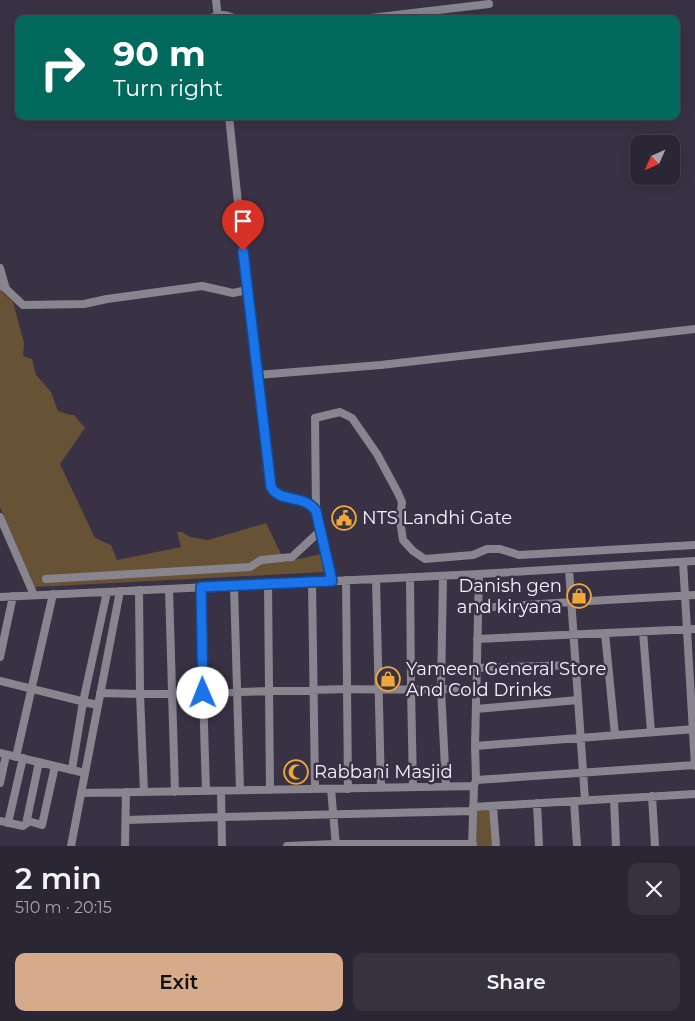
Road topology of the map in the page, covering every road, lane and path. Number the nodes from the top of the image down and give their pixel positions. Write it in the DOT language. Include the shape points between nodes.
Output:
graph roads {
  1 [pos="216,0"];
  2 [pos="489,4"];
  3 [pos="218,15"];
  4 [pos="396,15"];
  5 [pos="229,120"];
  6 [pos="0,268"];
  7 [pos="3,288"];
  8 [pos="247,290"];
  9 [pos="695,329"];
  10 [pos="257,374"];
  11 [pos="316,511"];
  12 [pos="0,517"];
  13 [pos="320,531"];
  14 [pos="695,545"];
  15 [pos="695,561"];
  16 [pos="683,562"];
  17 [pos="569,569"];
  18 [pos="479,574"];
  19 [pos="443,576"];
  20 [pos="410,577"];
  21 [pos="46,579"];
  22 [pos="376,579"];
  23 [pos="346,580"];
  24 [pos="332,581"];
  25 [pos="312,582"];
  26 [pos="268,584"];
  27 [pos="234,586"];
  28 [pos="201,587"];
  29 [pos="169,589"];
  30 [pos="139,590"];
  31 [pos="120,591"];
  32 [pos="107,592"];
  33 [pos="53,594"];
  34 [pos="34,595"];
  35 [pos="695,595"];
  36 [pos="13,596"];
  37 [pos="684,596"];
  38 [pos="0,597"];
  39 [pos="572,602"];
  40 [pos="478,608"];
  41 [pos="695,629"];
  42 [pos="686,630"];
  43 [pos="642,632"];
  44 [pos="605,633"];
  45 [pos="574,634"];
  46 [pos="477,639"];
  47 [pos="0,657"];
  48 [pos="576,665"];
  49 [pos="476,668"];
  50 [pos="0,681"];
  51 [pos="31,688"];
  52 [pos="411,689"];
  53 [pos="441,689"];
  54 [pos="476,689"];
  55 [pos="314,690"];
  56 [pos="347,690"];
  57 [pos="378,690"];
  58 [pos="269,691"];
  59 [pos="237,692"];
  60 [pos="100,693"];
  61 [pos="173,693"];
  62 [pos="203,693"];
  63 [pos="140,694"];
  64 [pos="578,700"];
  65 [pos="83,702"];
  66 [pos="97,705"];
  67 [pos="476,709"];
  68 [pos="694,729"];
  69 [pos="651,732"];
  70 [pos="615,735"];
  71 [pos="580,738"];
  72 [pos="475,746"];
  73 [pos="3,754"];
  74 [pos="19,758"];
  75 [pos="39,762"];
  76 [pos="695,765"];
  77 [pos="55,766"];
  78 [pos="72,769"];
  79 [pos="583,772"];
  80 [pos="85,773"];
  81 [pos="0,783"];
  82 [pos="475,783"];
  83 [pos="413,787"];
  84 [pos="446,787"];
  85 [pos="381,788"];
  86 [pos="315,789"];
  87 [pos="331,789"];
  88 [pos="348,789"];
  89 [pos="240,790"];
  90 [pos="270,790"];
  91 [pos="206,791"];
  92 [pos="221,791"];
  93 [pos="126,792"];
  94 [pos="144,792"];
  95 [pos="176,792"];
  96 [pos="81,793"];
  97 [pos="695,794"];
  98 [pos="652,796"];
  99 [pos="614,799"];
  100 [pos="585,800"];
  101 [pos="574,801"];
  102 [pos="537,803"];
  103 [pos="493,806"];
  104 [pos="473,809"];
  105 [pos="333,814"];
  106 [pos="222,816"];
  107 [pos="126,820"];
  108 [pos="28,821"];
  109 [pos="4,822"];
  110 [pos="336,845"];
  111 [pos="472,845"];
  112 [pos="71,846"];
  113 [pos="126,846"];
  114 [pos="222,846"];
  115 [pos="287,846"];
  116 [pos="496,846"];
  117 [pos="540,846"];
  118 [pos="578,846"];
  119 [pos="616,846"];
  120 [pos="654,846"];
  1 -- 3 [label="street"];
  2 -- 4 [label="street"];
  5 -- 8 [label="street"];
  6 -- 7 [label="street"];
  7 -- 8 [label="street" via="23,306 84,304 202,286 233,293"];
  8 -- 10 [label="street"];
  9 -- 10 [label="street" via="382,365"];
  10 -- 11 [label="street" via="271,487 276,493 307,502"];
  11 -- 13 [label="street"];
  11 -- 14 [label="street" via="315,418 340,412 352,418 377,454 402,502 403,540 425,559 473,556 487,549 519,555"];
  12 -- 34 [label="street"];
  13 -- 21 [label="street" via="292,557 261,560 250,566"];
  13 -- 24 [label="street"];
  15 -- 16 [label="street"];
  16 -- 17 [label="street"];
  16 -- 37 [label="street"];
  17 -- 18 [label="street"];
  17 -- 39 [label="street"];
  18 -- 19 [label="street"];
  18 -- 40 [label="street"];
  19 -- 20 [label="street"];
  19 -- 53 [label="street"];
  20 -- 22 [label="street"];
  20 -- 52 [label="street"];
  22 -- 23 [label="street"];
  22 -- 57 [label="street"];
  23 -- 24 [label="street"];
  23 -- 56 [label="street"];
  24 -- 25 [label="street"];
  25 -- 26 [label="street"];
  25 -- 55 [label="street"];
  26 -- 27 [label="street"];
  26 -- 58 [label="street"];
  27 -- 28 [label="street"];
  27 -- 59 [label="street"];
  28 -- 29 [label="street"];
  28 -- 62 [label="street"];
  29 -- 30 [label="street"];
  29 -- 61 [label="street"];
  30 -- 31 [label="street"];
  30 -- 63 [label="street"];
  31 -- 32 [label="street"];
  31 -- 60 [label="street"];
  32 -- 33 [label="street"];
  32 -- 65 [label="street"];
  33 -- 34 [label="street"];
  33 -- 51 [label="street"];
  34 -- 36 [label="street"];
  35 -- 37 [label="street"];
  36 -- 38 [label="street"];
  36 -- 47 [label="street"];
  37 -- 39 [label="street"];
  37 -- 42 [label="street"];
  39 -- 40 [label="street"];
  39 -- 45 [label="street"];
  40 -- 46 [label="street"];
  41 -- 42 [label="street"];
  42 -- 43 [label="street"];
  42 -- 68 [label="street"];
  43 -- 44 [label="street"];
  43 -- 69 [label="street"];
  44 -- 45 [label="street"];
  44 -- 70 [label="street"];
  45 -- 46 [label="street"];
  45 -- 48 [label="street"];
  46 -- 49 [label="street"];
  48 -- 49 [label="street"];
  48 -- 64 [label="street"];
  49 -- 54 [label="street"];
  50 -- 51 [label="street"];
  51 -- 65 [label="street"];
  51 -- 74 [label="street"];
  52 -- 53 [label="street"];
  52 -- 57 [label="street"];
  52 -- 83 [label="street"];
  53 -- 54 [label="street"];
  53 -- 84 [label="street"];
  54 -- 67 [label="street"];
  55 -- 56 [label="street"];
  55 -- 58 [label="street"];
  55 -- 86 [label="street"];
  56 -- 57 [label="street"];
  56 -- 88 [label="street"];
  57 -- 85 [label="street"];
  58 -- 59 [label="street"];
  58 -- 90 [label="street"];
  59 -- 62 [label="street"];
  59 -- 89 [label="street"];
  60 -- 63 [label="street"];
  60 -- 66 [label="street"];
  61 -- 62 [label="street"];
  61 -- 63 [label="street"];
  61 -- 95 [label="street"];
  62 -- 91 [label="street"];
  63 -- 94 [label="street"];
  64 -- 67 [label="street"];
  64 -- 71 [label="street"];
  65 -- 66 [label="street"];
  65 -- 78 [label="street"];
  66 -- 80 [label="street"];
  67 -- 72 [label="street"];
  68 -- 69 [label="street"];
  68 -- 76 [label="street"];
  69 -- 70 [label="street"];
  70 -- 71 [label="street"];
  71 -- 72 [label="street"];
  71 -- 79 [label="street"];
  72 -- 82 [label="street"];
  73 -- 74 [label="street"];
  73 -- 81 [label="street"];
  74 -- 75 [label="street"];
  74 -- 109 [label="street"];
  75 -- 77 [label="street"];
  75 -- 108 [label="street"];
  76 -- 79 [label="street"];
  77 -- 78 [label="street"];
  77 -- 108 [label="street" via="42,825"];
  78 -- 80 [label="street"];
  79 -- 82 [label="street"];
  79 -- 100 [label="street"];
  80 -- 96 [label="street"];
  82 -- 84 [label="street"];
  82 -- 104 [label="street"];
  83 -- 84 [label="street"];
  83 -- 85 [label="street"];
  85 -- 88 [label="street"];
  86 -- 87 [label="street"];
  86 -- 90 [label="street"];
  87 -- 88 [label="street"];
  87 -- 105 [label="street"];
  89 -- 90 [label="street"];
  89 -- 92 [label="street"];
  91 -- 92 [label="street"];
  91 -- 95 [label="street"];
  92 -- 106 [label="street"];
  93 -- 94 [label="street"];
  93 -- 96 [label="street"];
  93 -- 107 [label="street"];
  94 -- 95 [label="street"];
  96 -- 112 [label="street"];
  97 -- 98 [label="street"];
  98 -- 99 [label="street"];
  98 -- 120 [label="street"];
  99 -- 100 [label="street"];
  99 -- 119 [label="street"];
  100 -- 101 [label="street"];
  101 -- 102 [label="street"];
  101 -- 118 [label="street"];
  102 -- 103 [label="street"];
  102 -- 117 [label="street"];
  103 -- 104 [label="street"];
  103 -- 116 [label="street"];
  104 -- 105 [label="street"];
  104 -- 111 [label="street"];
  105 -- 106 [label="street"];
  105 -- 110 [label="street"];
  106 -- 107 [label="street"];
  106 -- 114 [label="street"];
  107 -- 113 [label="street"];
  108 -- 109 [label="street" via="23,826"];
  110 -- 111 [label="street"];
  110 -- 115 [label="street"];
}
